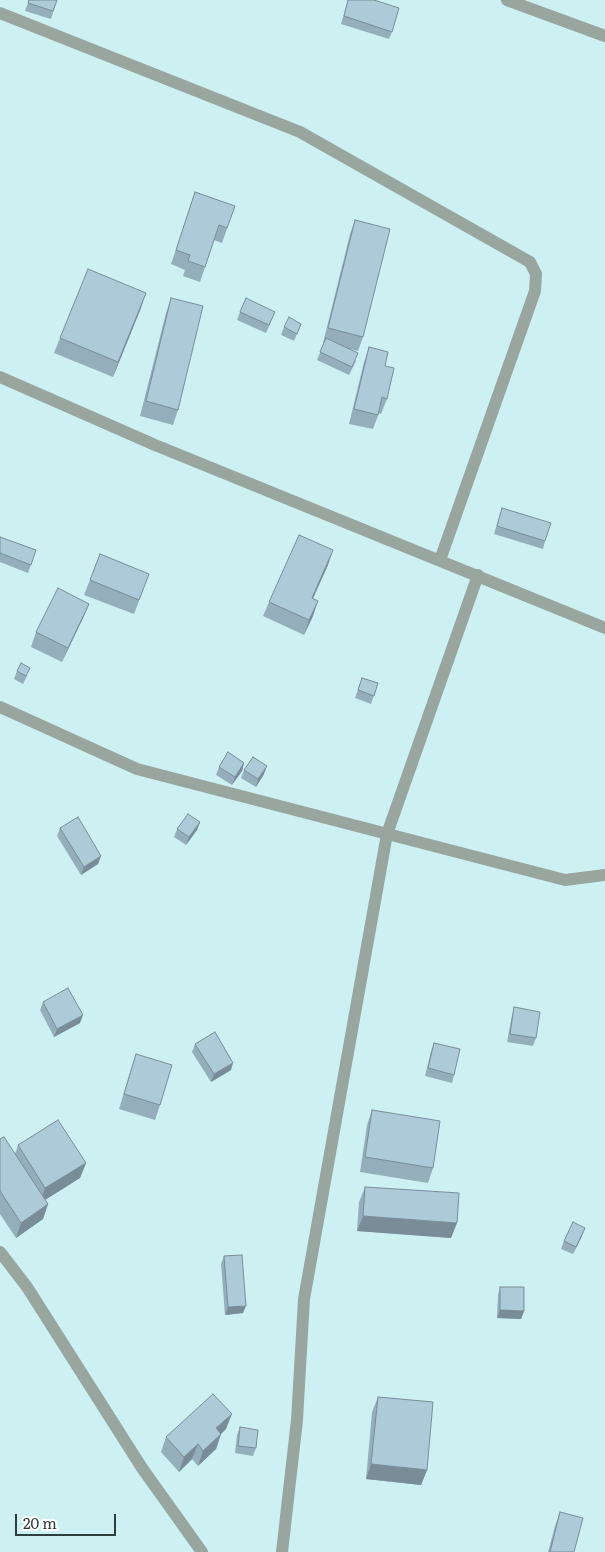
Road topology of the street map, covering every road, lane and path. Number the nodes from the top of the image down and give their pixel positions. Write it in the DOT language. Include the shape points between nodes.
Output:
graph roads {
  1 [pos="507,0"];
  2 [pos="0,13"];
  3 [pos="605,36"];
  4 [pos="0,377"];
  5 [pos="440,560"];
  6 [pos="478,575"];
  7 [pos="605,628"];
  8 [pos="0,707"];
  9 [pos="386,834"];
  10 [pos="605,875"];
  11 [pos="0,1252"];
  12 [pos="202,1552"];
  13 [pos="282,1552"];
  1 -- 3 [label="street"];
  2 -- 5 [label="street" via="300,132 530,262 536,274 535,291"];
  4 -- 5 [label="street" via="155,445"];
  5 -- 6 [label="street"];
  6 -- 7 [label="street"];
  6 -- 9 [label="street"];
  8 -- 9 [label="street" via="137,769"];
  9 -- 10 [label="street" via="565,880"];
  9 -- 13 [label="street" via="304,1299 297,1420"];
  11 -- 12 [label="street" via="27,1287 142,1468"];
}
